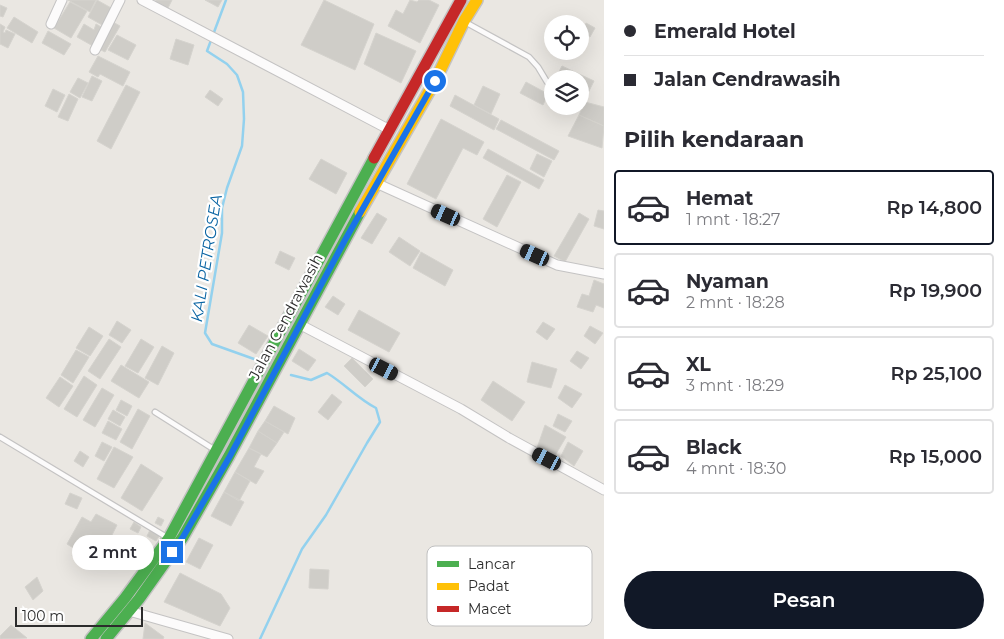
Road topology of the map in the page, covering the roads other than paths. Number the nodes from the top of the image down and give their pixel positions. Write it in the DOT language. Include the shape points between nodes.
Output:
graph roads {
  1 [pos="62,0"];
  2 [pos="120,0"];
  3 [pos="142,0"];
  4 [pos="462,0"];
  5 [pos="477,0"];
  6 [pos="464,21"];
  7 [pos="51,24"];
  8 [pos="95,50"];
  9 [pos="544,78"];
  10 [pos="390,130"];
  11 [pos="376,183"];
  12 [pos="604,274"];
  13 [pos="299,324"];
  14 [pos="155,412"];
  15 [pos="0,437"];
  16 [pos="216,450"];
  17 [pos="604,490"];
  18 [pos="169,538"];
  19 [pos="128,611"];
  20 [pos="91,639"];
  21 [pos="106,639"];
  22 [pos="228,639"];
  1 -- 7 [label="street"];
  2 -- 8 [label="street"];
  3 -- 10 [label="street"];
  4 -- 10 [label="main road, Jalan Cendrawasih"];
  5 -- 6 [label="main road, Jalan Cendrawasih"];
  6 -- 9 [label="lane" via="529,57"];
  6 -- 11 [label="main road, Jalan Cendrawasih" via="435,81"];
  10 -- 16 [label="main road, Jalan Cendrawasih"];
  11 -- 12 [label="street" via="557,265"];
  11 -- 13 [label="main road, Jalan Cendrawasih"];
  13 -- 17 [label="street" via="461,409"];
  13 -- 19 [label="main road, Jalan Cendrawasih" via="230,456 183,537"];
  14 -- 16 [label="lane"];
  15 -- 18 [label="lane"];
  16 -- 18 [label="main road, Jalan Cendrawasih"];
  18 -- 20 [label="main road, Jalan Cendrawasih"];
  19 -- 21 [label="main road, Jalan Cendrawasih"];
  19 -- 22 [label="street"];
}
